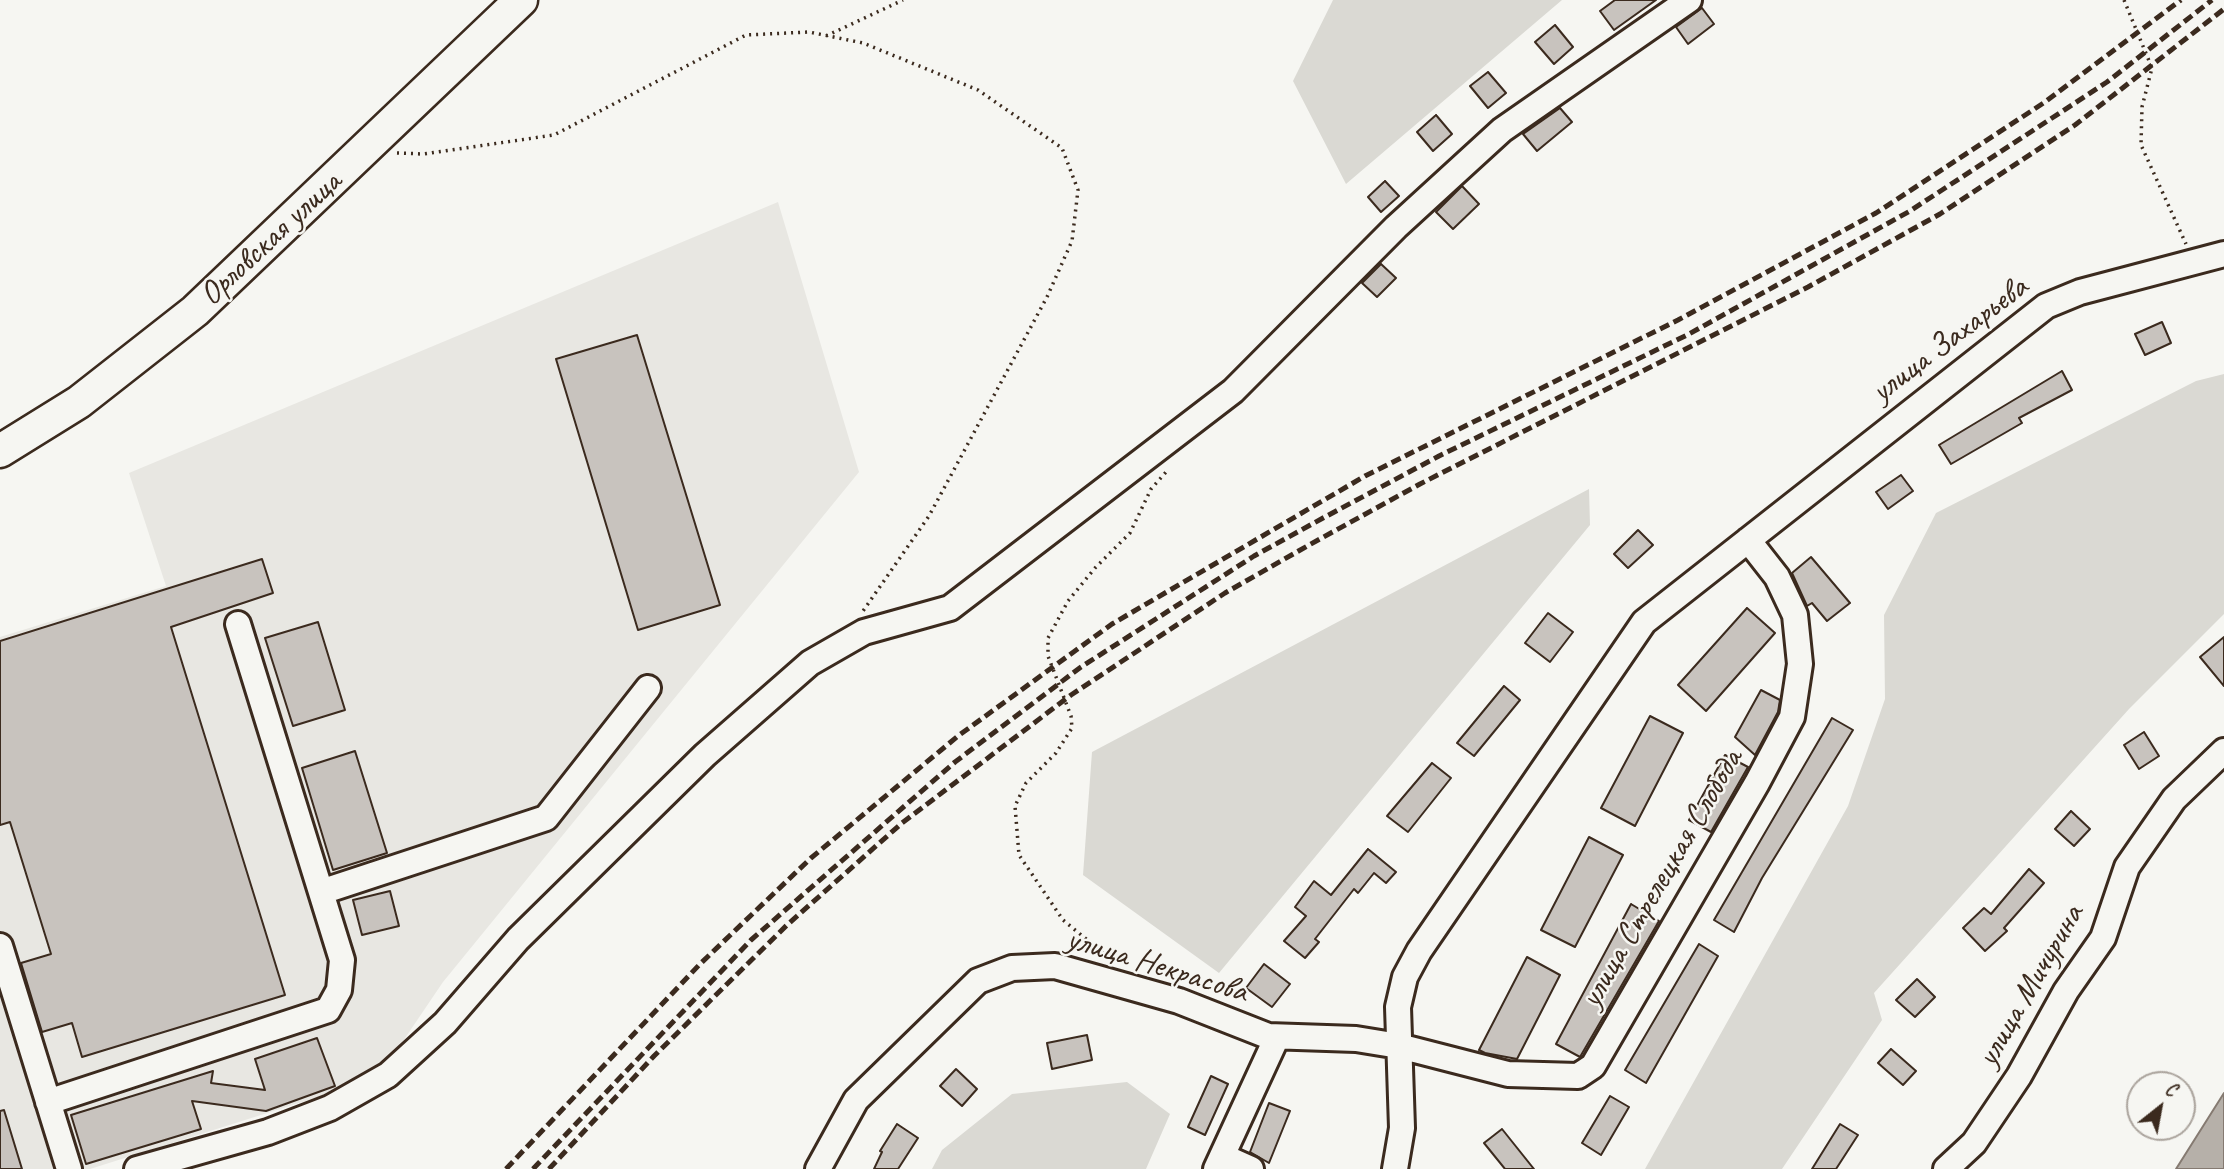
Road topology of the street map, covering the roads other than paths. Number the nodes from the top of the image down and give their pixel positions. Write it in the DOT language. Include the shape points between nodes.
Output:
graph roads {
  1 [pos="521,0"];
  2 [pos="1689,0"];
  3 [pos="2224,254"];
  4 [pos="0,451"];
  5 [pos="1748,540"];
  6 [pos="238,624"];
  7 [pos="648,688"];
  8 [pos="2224,751"];
  9 [pos="321,892"];
  10 [pos="0,946"];
  11 [pos="1277,1037"];
  12 [pos="1400,1049"];
  13 [pos="48,1102"];
  14 [pos="1219,1162"];
  15 [pos="69,1169"];
  16 [pos="137,1169"];
  17 [pos="818,1169"];
  18 [pos="1251,1169"];
  19 [pos="1395,1169"];
  20 [pos="1946,1169"];
  1 -- 4 [label="main road, Орловская улица" via="195,311 79,402"];
  2 -- 16 [label="street" via="1502,130 1233,391 950,608 864,632 810,663 705,755 517,939 445,1023 388,1075 330,1108 268,1132"];
  3 -- 5 [label="street, улица Захарьева" via="2080,292 2046,306"];
  5 -- 12 [label="street" via="1644,622 1419,951 1405,977 1398,1007"];
  5 -- 12 [label="street, улица Стрелецкая Слобода" via="1777,577 1795,615 1800,664 1792,717 1593,1066 1578,1076 1508,1074"];
  6 -- 9 [label="street"];
  7 -- 9 [label="street" via="546,818"];
  8 -- 20 [label="street, улица Мичурина" via="2154,825 2127,867 2103,938 1989,1121 1974,1143"];
  9 -- 13 [label="street" via="341,960 339,990 328,1010"];
  10 -- 13 [label="street"];
  11 -- 12 [label="street, улица Некрасова" via="1356,1039"];
  11 -- 14 [label="street"];
  11 -- 17 [label="street, улица Некрасова" via="1179,1001 1055,966 1012,968 978,981 856,1100"];
  12 -- 19 [label="street" via="1402,1128"];
  13 -- 15 [label="street"];
  14 -- 18 [label="street"];
}
